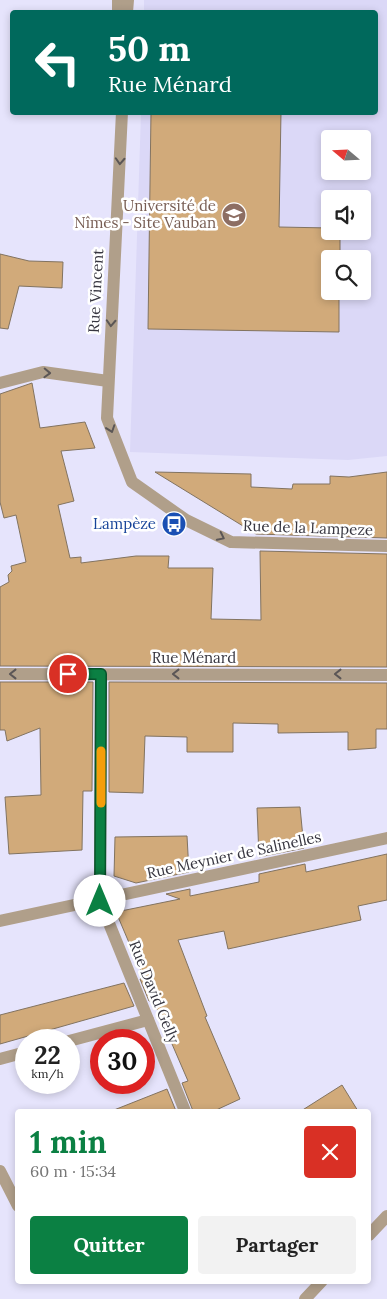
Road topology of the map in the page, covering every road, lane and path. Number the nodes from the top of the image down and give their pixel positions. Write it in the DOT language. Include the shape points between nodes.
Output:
graph roads {
  1 [pos="121,115"];
  2 [pos="108,381"];
  3 [pos="0,383"];
  4 [pos="387,546"];
  5 [pos="0,674"];
  6 [pos="101,674"];
  7 [pos="387,674"];
  8 [pos="387,838"];
  9 [pos="100,901"];
  10 [pos="0,921"];
  11 [pos="148,1020"];
  12 [pos="80,1038"];
  13 [pos="15,1055"];
  14 [pos="0,1059"];
  15 [pos="183,1109"];
  16 [pos="0,1171"];
  17 [pos="15,1200"];
  18 [pos="387,1216"];
  19 [pos="371,1232"];
  20 [pos="319,1284"];
  21 [pos="305,1299"];
  1 -- 2 [label="street, Rue Vincent, one-way"];
  3 -- 2 [label="street, one-way" via="43,372"];
  2 -- 4 [label="street, Rue de la Lampeze, one-way" via="107,418 132,482 186,520 230,542"];
  6 -- 5 [label="street, Rue Ménard, one-way"];
  7 -- 6 [label="street, Rue Ménard, one-way"];
  6 -- 9 [label="street, Rue David Gelly"];
  8 -- 9 [label="street, Rue Meynier de Salinelles"];
  9 -- 10 [label="street, Rue Meynier de Salinelles"];
  9 -- 11 [label="street, Rue David Gelly"];
  11 -- 12 [label="street"];
  11 -- 15 [label="street, Rue David Gelly"];
  13 -- 14 [label="street"];
  16 -- 17 [label="street"];
  18 -- 19 [label="street"];
  20 -- 21 [label="street"];
}
